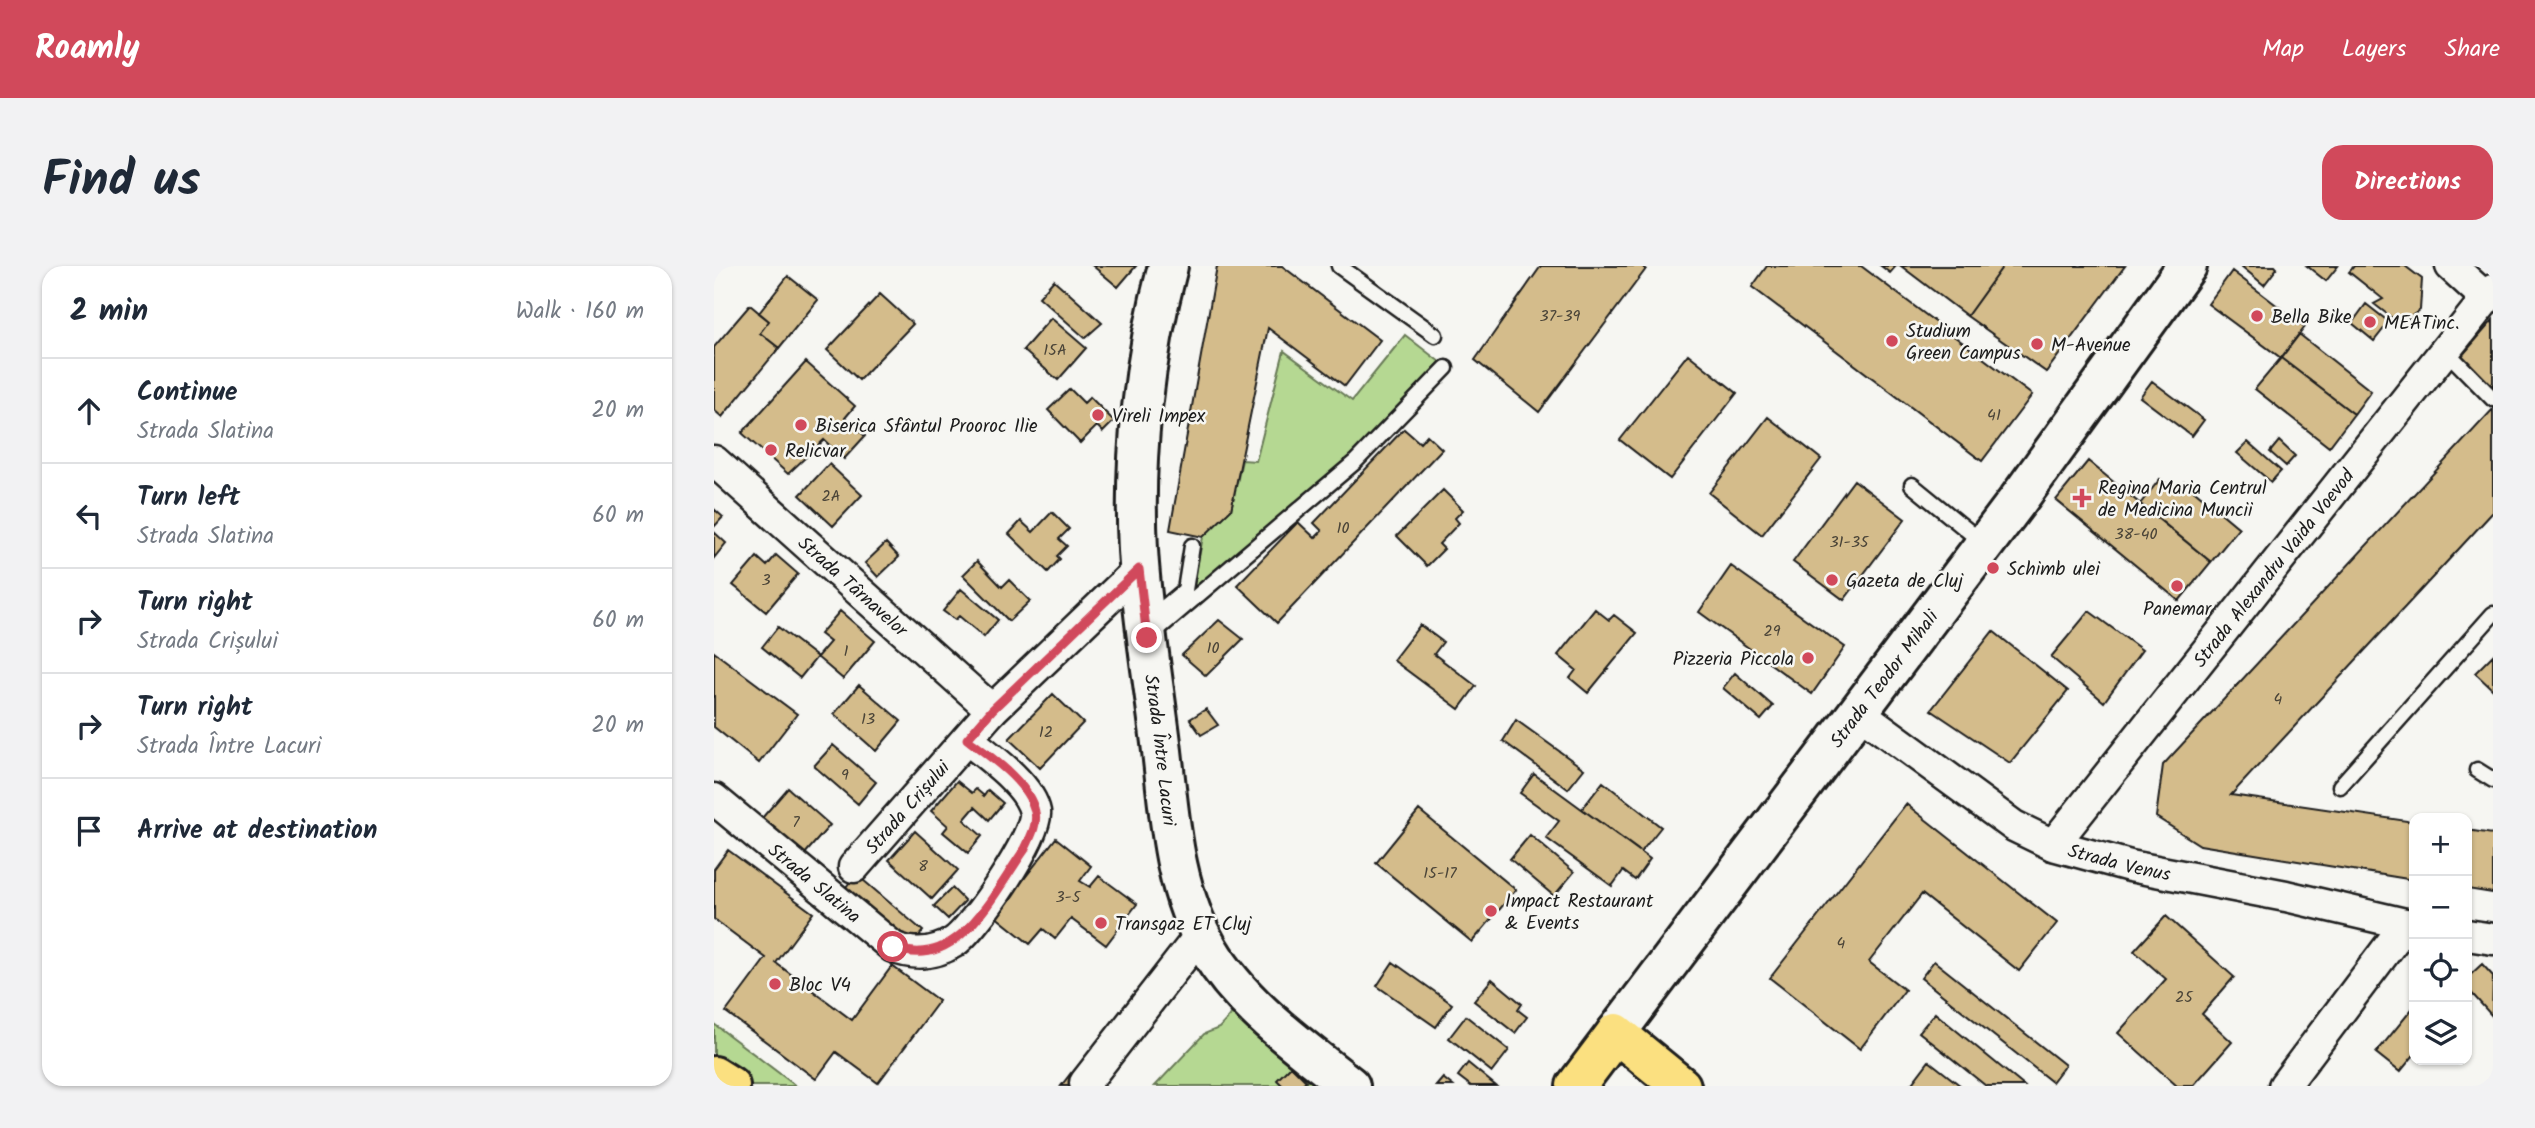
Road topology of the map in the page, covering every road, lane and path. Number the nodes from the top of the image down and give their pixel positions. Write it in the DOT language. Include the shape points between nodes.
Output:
graph roads {
  1 [pos="1168,266"];
  2 [pos="1339,266"];
  3 [pos="2187,266"];
  4 [pos="2451,266"];
  5 [pos="2490,294"];
  6 [pos="1435,335"];
  7 [pos="2445,350"];
  8 [pos="1446,368"];
  9 [pos="2493,398"];
  10 [pos="714,461"];
  11 [pos="1912,485"];
  12 [pos="1984,544"];
  13 [pos="1192,546"];
  14 [pos="1139,569"];
  15 [pos="2493,614"];
  16 [pos="1146,631"];
  17 [pos="992,710"];
  18 [pos="1860,713"];
  19 [pos="967,739"];
  20 [pos="2477,770"];
  21 [pos="2493,780"];
  22 [pos="2340,786"];
  23 [pos="714,799"];
  24 [pos="2053,845"];
  25 [pos="854,867"];
  26 [pos="2409,925"];
  27 [pos="2409,926"];
  28 [pos="1200,934"];
  29 [pos="2472,936"];
  30 [pos="2493,939"];
  31 [pos="1616,1033"];
  32 [pos="714,1076"];
  33 [pos="1085,1083"];
  34 [pos="730,1086"];
  35 [pos="1350,1086"];
  36 [pos="1576,1086"];
  37 [pos="1681,1086"];
  38 [pos="2284,1086"];
  1 -- 14 [label="main road, Strada Între Lacuri" via="1152,342 1142,427"];
  2 -- 6 [label="lane"];
  3 -- 12 [label="main road, Strada Teodor Mihali"];
  4 -- 5 [label="street"];
  5 -- 7 [label="street, Strada Alexandru Vaida Voevod"];
  7 -- 9 [label="lane"];
  7 -- 24 [label="street, Strada Alexandru Vaida Voevod"];
  8 -- 16 [label="lane" via="1355,462"];
  10 -- 17 [label="street, Strada Târnavelor"];
  11 -- 12 [label="lane"];
  12 -- 18 [label="main road, Strada Teodor Mihali"];
  13 -- 16 [label="lane" via="1185,590"];
  14 -- 16 [label="main road, Strada Între Lacuri"];
  14 -- 17 [label="street, Strada Crișului"];
  15 -- 22 [label="lane"];
  16 -- 28 [label="main road, Strada Între Lacuri" via="1173,848 1180,883"];
  17 -- 19 [label="street, Strada Crișului"];
  18 -- 24 [label="street, Strada Venus" via="2014,826"];
  18 -- 31 [label="main road, Strada Teodor Mihali"];
  19 -- 23 [label="street, Strada Slatina" via="1029,797 1036,821 1025,849 968,927 957,941 937,951 906,953 893,947"];
  19 -- 25 [label="street, Strada Crișului"];
  20 -- 21 [label="lane"];
  24 -- 26 [label="street, Strada Venus" via="2130,866"];
  27 -- 38 [label="street"];
  28 -- 33 [label="street"];
  28 -- 35 [label="main road, Strada Între Lacuri" via="1235,984 1270,1020"];
  29 -- 30 [label="street"];
  31 -- 36 [label="main road, Strada Teodor Mihali"];
  31 -- 37 [label="main road"];
  32 -- 34 [label="main road"];
}
